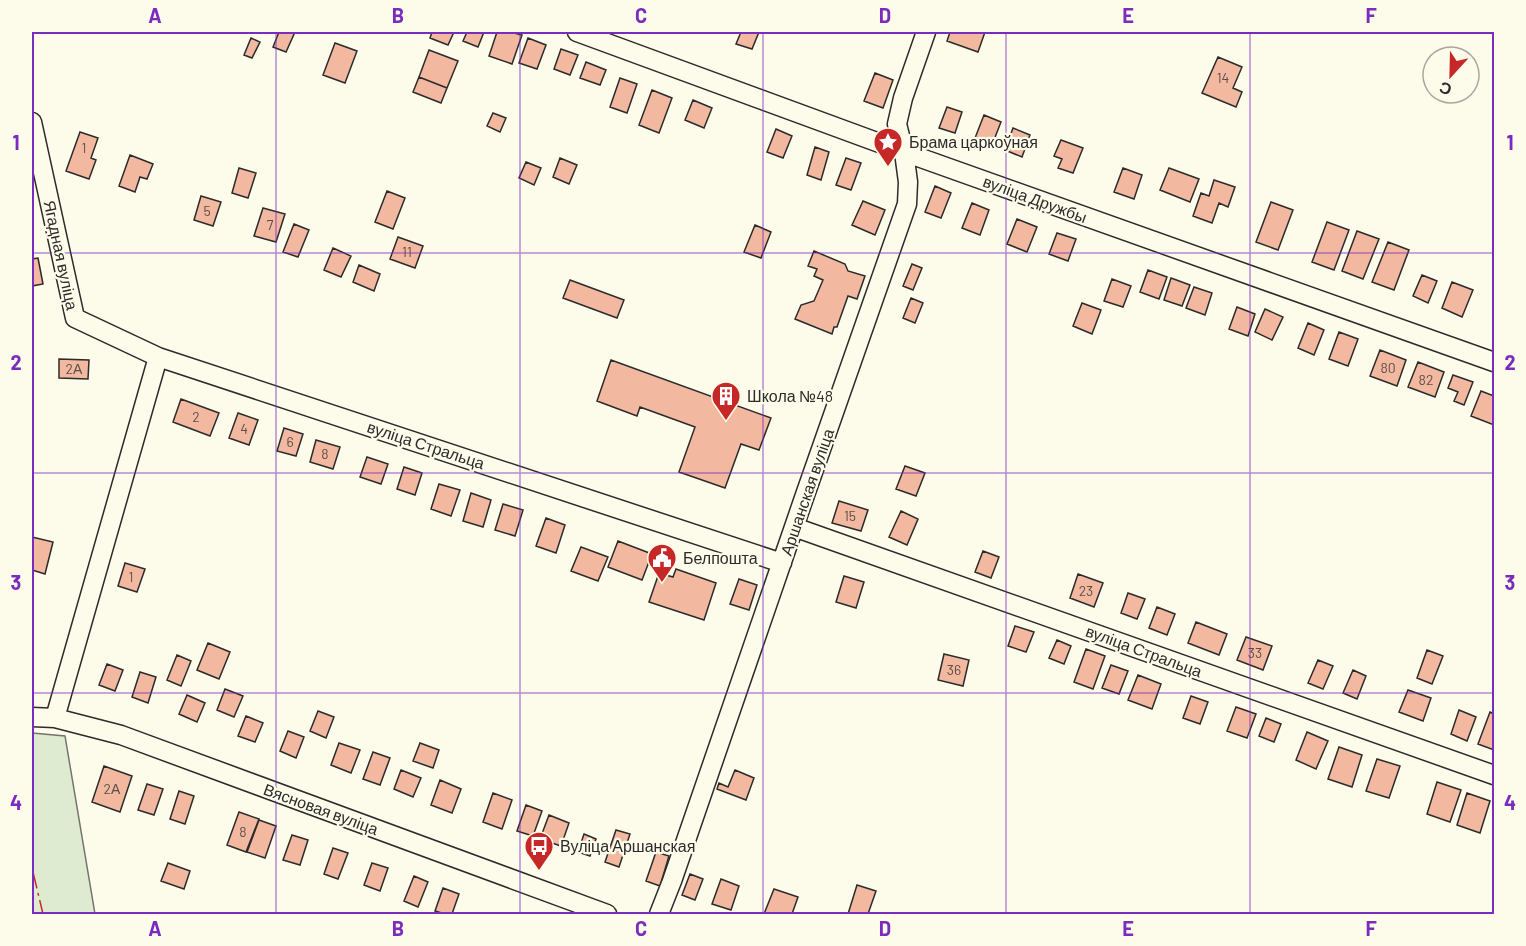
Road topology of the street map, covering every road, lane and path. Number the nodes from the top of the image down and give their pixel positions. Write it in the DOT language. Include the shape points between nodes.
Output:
graph roads {
  1 [pos="577,32"];
  2 [pos="926,32"];
  3 [pos="32,122"];
  4 [pos="904,152"];
  5 [pos="75,318"];
  6 [pos="158,357"];
  7 [pos="1494,362"];
  8 [pos="794,527"];
  9 [pos="782,563"];
  10 [pos="32,717"];
  11 [pos="55,718"];
  12 [pos="1494,775"];
  13 [pos="607,915"];
  14 [pos="658,915"];
  1 -- 4 [label="street, вуліца Дружбы"];
  2 -- 4 [label="street, Аршанская вуліца" via="897,124"];
  3 -- 5 [label="street, Ягадная вуліца"];
  4 -- 7 [label="street, вуліца Дружбы"];
  4 -- 8 [label="street, Аршанская вуліца" via="907,204"];
  5 -- 6 [label="street, вуліца Стральца"];
  6 -- 9 [label="street, вуліца Стральца"];
  6 -- 11 [label="street"];
  8 -- 9 [label="street, Аршанская вуліца"];
  8 -- 12 [label="street, вуліца Стральца"];
  9 -- 14 [label="street, Аршанская вуліца"];
  10 -- 11 [label="street, Вясновая вуліца"];
  11 -- 13 [label="street, Вясновая вуліца" via="121,735"];
}
